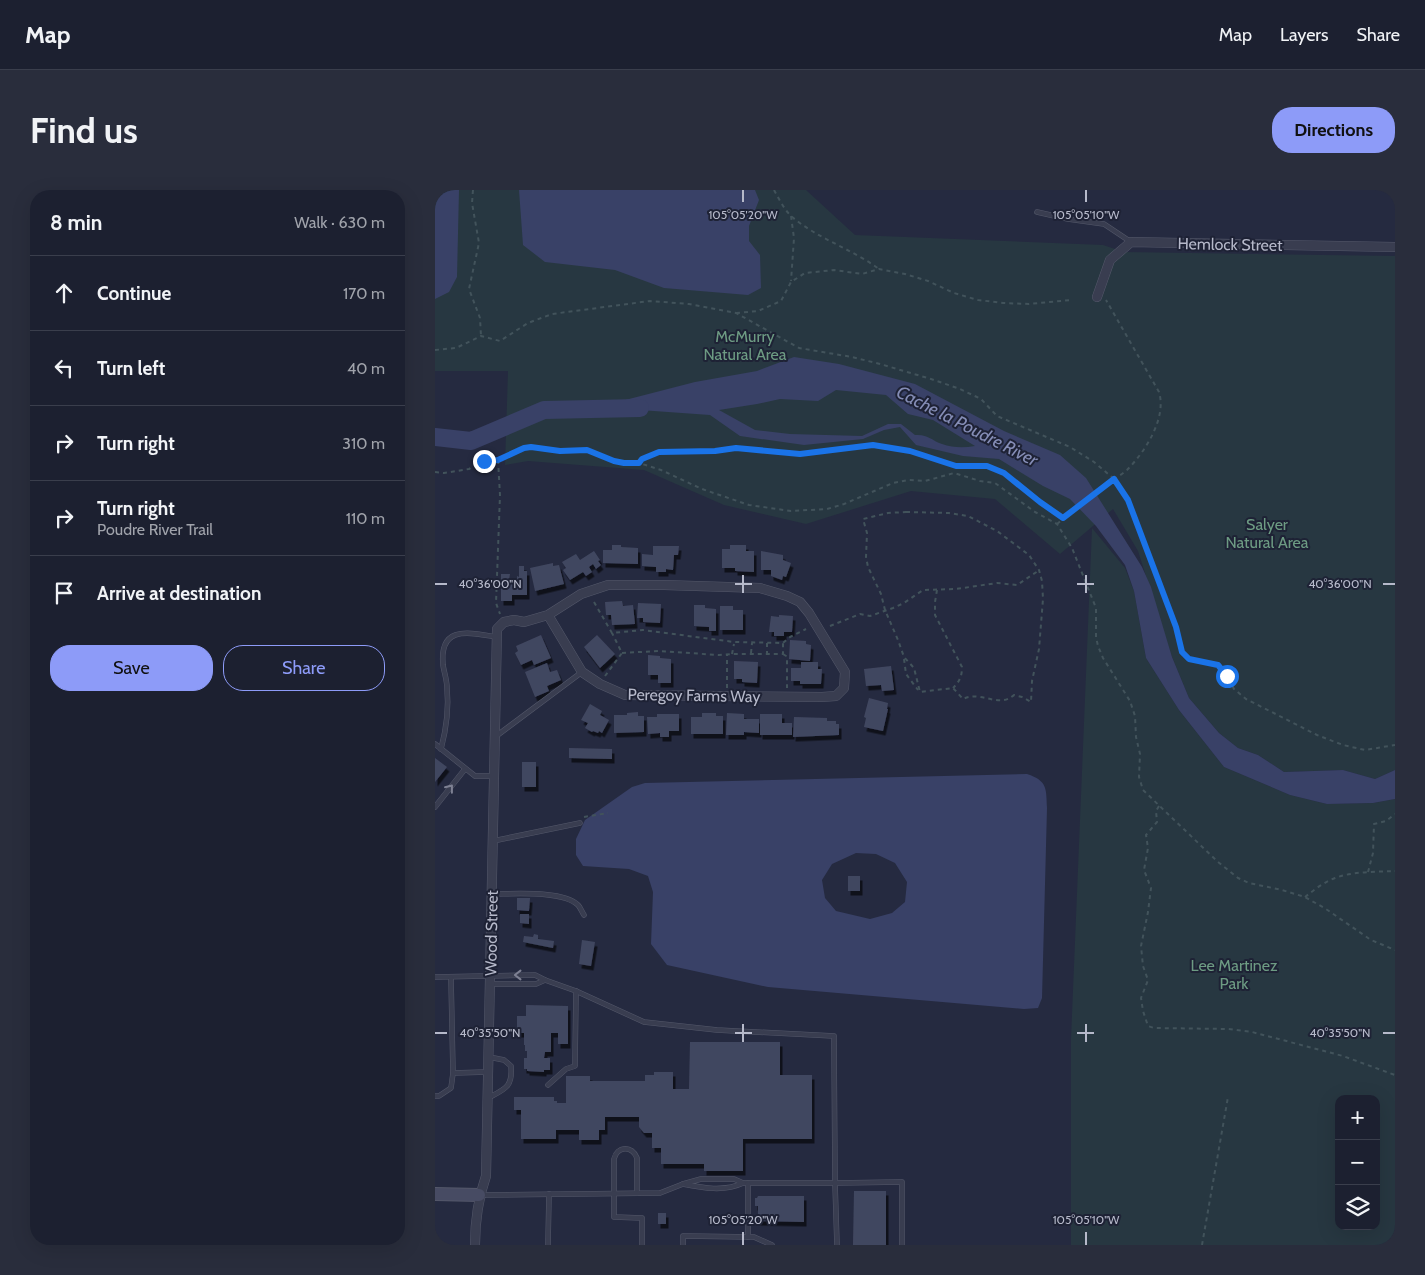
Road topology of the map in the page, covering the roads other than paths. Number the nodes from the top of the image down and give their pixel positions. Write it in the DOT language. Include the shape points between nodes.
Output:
graph roads {
  1 [pos="1037,212"];
  2 [pos="1131,242"];
  3 [pos="1395,247"];
  4 [pos="1100,296"];
  5 [pos="548,616"];
  6 [pos="497,637"];
  7 [pos="582,672"];
  8 [pos="495,738"];
  9 [pos="435,744"];
  10 [pos="441,749"];
  11 [pos="465,768"];
  12 [pos="494,776"];
  13 [pos="435,807"];
  14 [pos="577,823"];
  15 [pos="493,841"];
  16 [pos="492,894"];
  17 [pos="584,915"];
  18 [pos="435,978"];
  19 [pos="451,978"];
  20 [pos="490,980"];
  21 [pos="545,980"];
  22 [pos="576,991"];
  23 [pos="489,1058"];
  24 [pos="453,1072"];
  25 [pos="489,1072"];
  26 [pos="548,1085"];
  27 [pos="435,1096"];
  28 [pos="488,1098"];
  29 [pos="745,1183"];
  30 [pos="835,1183"];
  31 [pos="683,1184"];
  32 [pos="614,1193"];
  33 [pos="637,1193"];
  34 [pos="435,1194"];
  35 [pos="549,1194"];
  36 [pos="479,1195"];
  37 [pos="748,1237"];
  38 [pos="475,1245"];
  39 [pos="548,1245"];
  40 [pos="642,1245"];
  41 [pos="683,1245"];
  42 [pos="772,1245"];
  43 [pos="837,1245"];
  44 [pos="902,1245"];
  1 -- 2 [label="lane" via="1104,224"];
  2 -- 3 [label="street, Hemlock Street"];
  2 -- 4 [label="street" via="1110,260"];
  5 -- 6 [label="street, Wood Street" via="524,622 505,622 497,629"];
  5 -- 7 [label="street, Peregoy Farms Way"];
  5 -- 7 [label="street, Peregoy Farms Way" via="581,594 608,585 760,588 800,602 845,672 844,688 836,696 822,697 625,695"];
  6 -- 8 [label="street, Wood Street"];
  6 -- 10 [label="lane" via="467,632 449,637 445,644 446,721"];
  7 -- 8 [label="lane"];
  8 -- 12 [label="street, Wood Street"];
  9 -- 10 [label="lane"];
  10 -- 11 [label="lane"];
  11 -- 12 [label="lane" via="475,776"];
  13 -- 11 [label="lane, one-way"];
  12 -- 15 [label="street, Wood Street"];
  14 -- 15 [label="lane"];
  15 -- 16 [label="street, Wood Street"];
  16 -- 17 [label="lane" via="568,898"];
  16 -- 20 [label="street, Wood Street"];
  18 -- 19 [label="lane"];
  19 -- 20 [label="lane"];
  19 -- 24 [label="lane"];
  20 -- 21 [label="lane" via="536,984"];
  21 -- 20 [label="lane, one-way" via="535,975"];
  20 -- 23 [label="street, Wood Street"];
  21 -- 22 [label="lane"];
  22 -- 26 [label="lane" via="575,1066"];
  22 -- 30 [label="lane" via="644,1022 717,1030 834,1036"];
  23 -- 25 [label="street, Wood Street"];
  23 -- 28 [label="lane" via="504,1060 511,1066 512,1078 507,1088"];
  24 -- 25 [label="lane"];
  24 -- 27 [label="lane" via="451,1088"];
  25 -- 28 [label="street, Wood Street"];
  28 -- 36 [label="street, Wood Street" via="486,1176"];
  29 -- 30 [label="lane"];
  29 -- 31 [label="lane" via="733,1188 701,1188"];
  29 -- 31 [label="lane" via="734,1179 701,1178"];
  29 -- 37 [label="lane"];
  30 -- 43 [label="lane"];
  30 -- 44 [label="lane" via="902,1182"];
  31 -- 33 [label="lane" via="660,1193"];
  32 -- 33 [label="lane"];
  32 -- 33 [label="lane" via="615,1155 622,1148 627,1148 637,1158"];
  32 -- 35 [label="lane"];
  32 -- 40 [label="lane" via="614,1217 642,1218"];
  34 -- 36 [label="street"];
  35 -- 36 [label="lane"];
  35 -- 39 [label="lane"];
  36 -- 38 [label="street, Wood Street"];
  37 -- 41 [label="lane" via="683,1236"];
  37 -- 42 [label="lane"];
}
